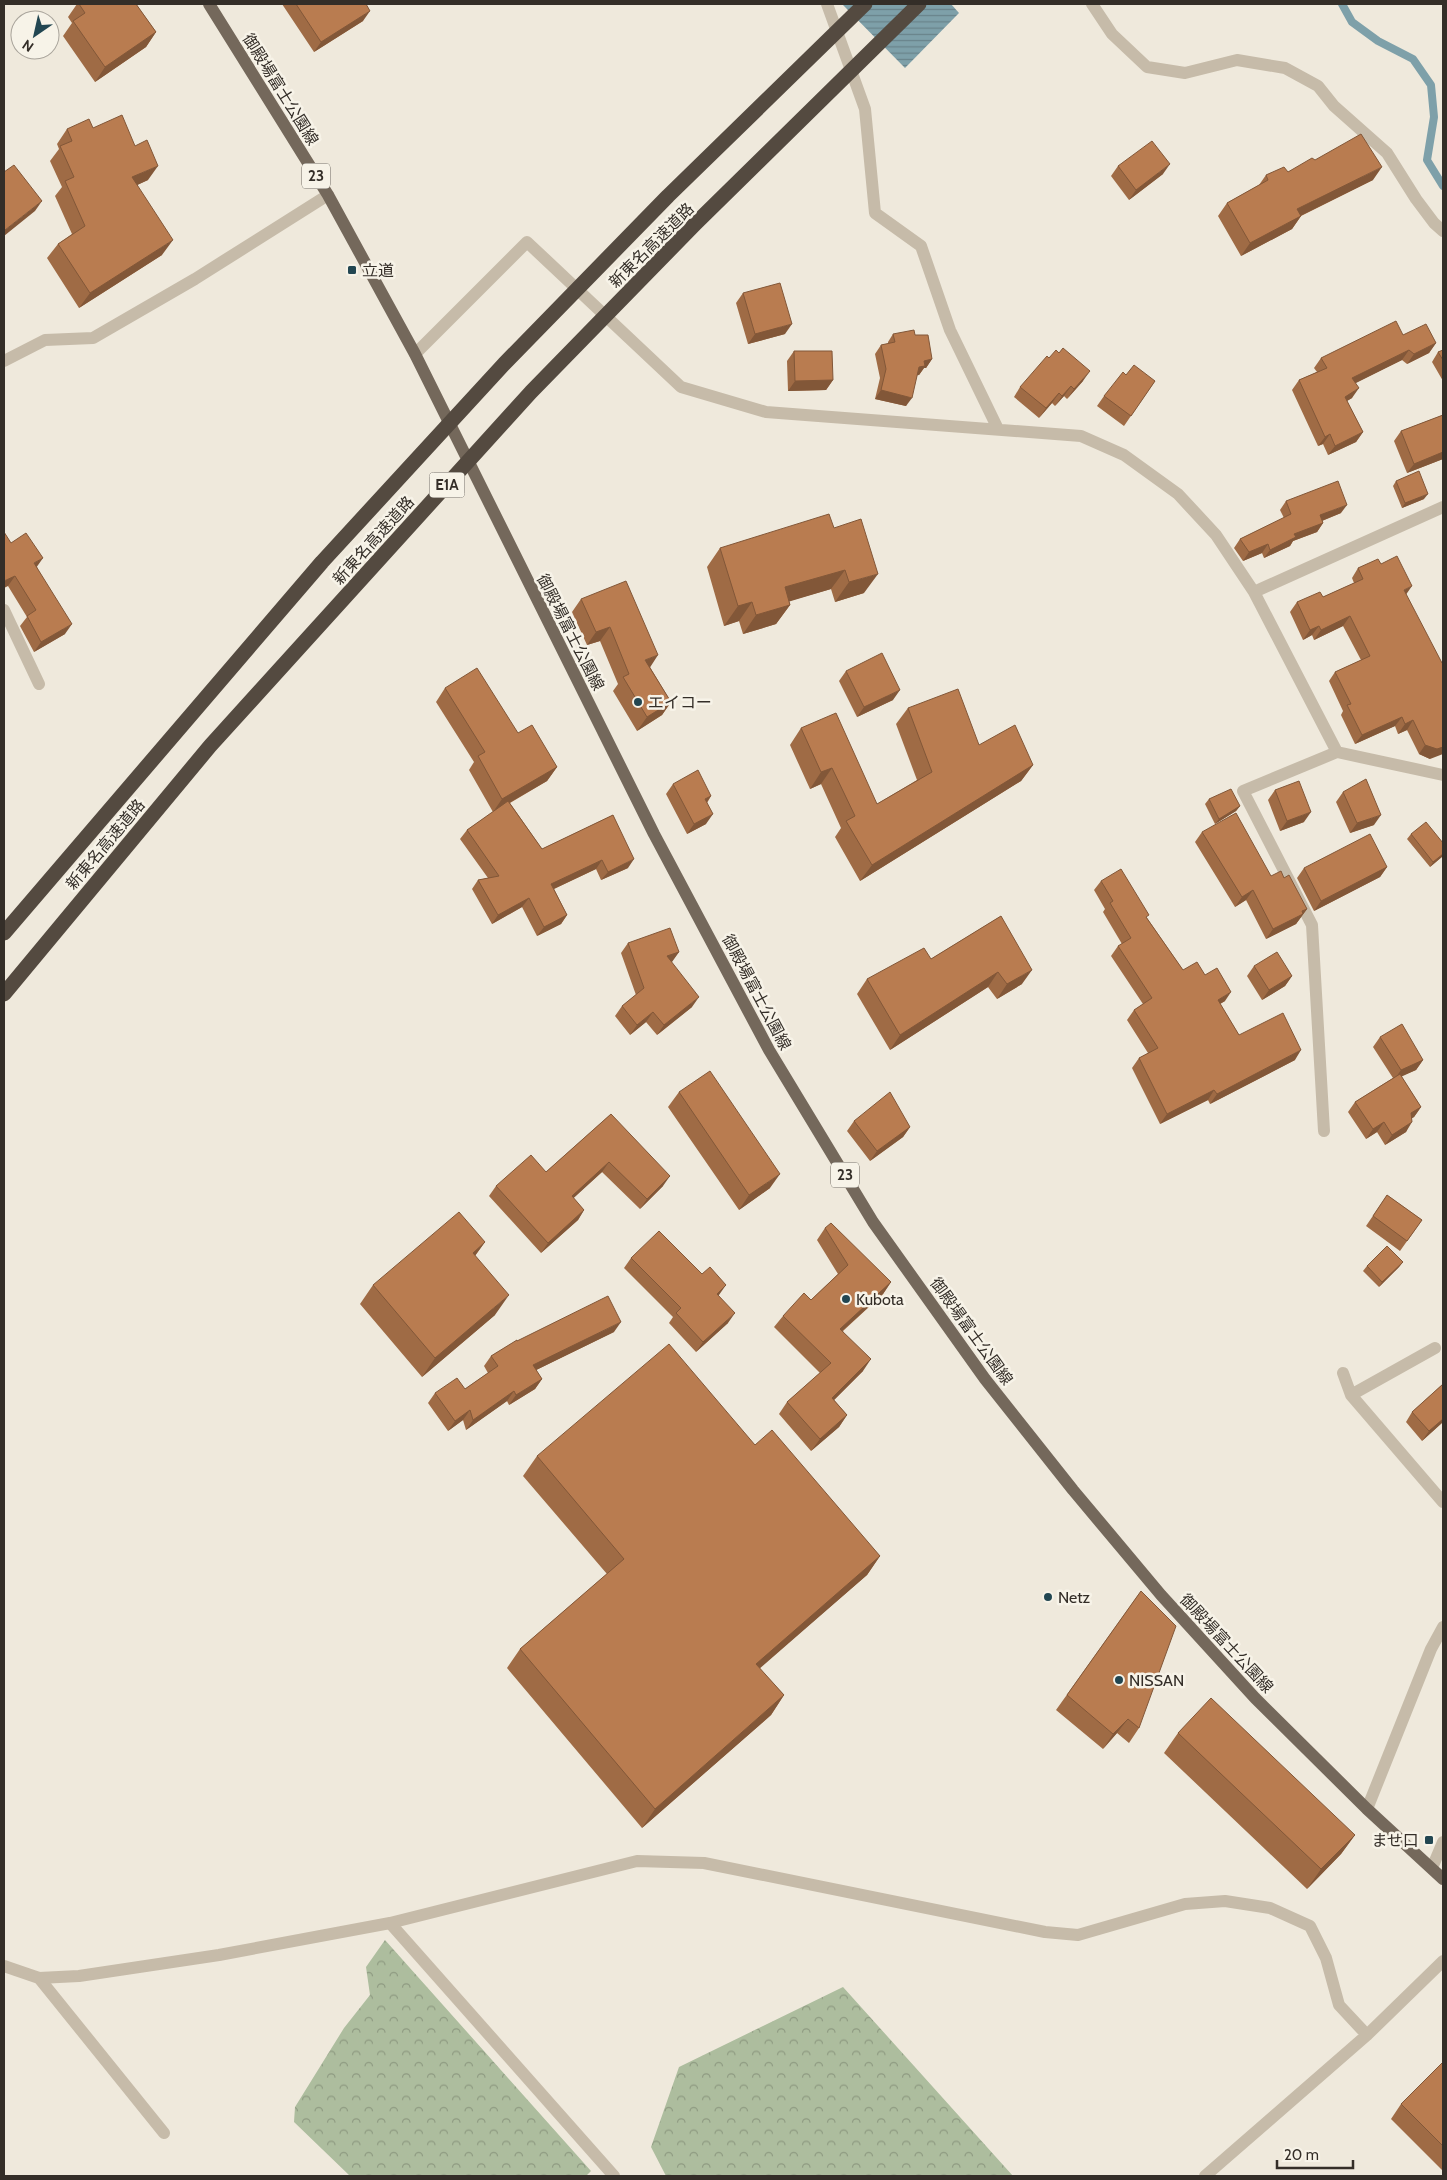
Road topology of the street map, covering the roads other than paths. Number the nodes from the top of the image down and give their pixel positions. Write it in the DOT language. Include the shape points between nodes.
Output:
graph roads {
  1 [pos="209,4"];
  2 [pos="827,4"];
  3 [pos="865,4"];
  4 [pos="919,4"];
  5 [pos="1092,4"];
  6 [pos="328,195"];
  7 [pos="1443,230"];
  8 [pos="415,354"];
  9 [pos="4,361"];
  10 [pos="998,429"];
  11 [pos="1443,507"];
  12 [pos="1254,592"];
  13 [pos="4,610"];
  14 [pos="39,684"];
  15 [pos="1337,752"];
  16 [pos="1443,774"];
  17 [pos="4,934"];
  18 [pos="4,994"];
  19 [pos="1324,1131"];
  20 [pos="1435,1348"];
  21 [pos="1344,1373"];
  22 [pos="1351,1394"];
  23 [pos="1443,1502"];
  24 [pos="1443,1627"];
  25 [pos="1367,1809"];
  26 [pos="1443,1842"];
  27 [pos="1432,1868"];
  28 [pos="1443,1879"];
  29 [pos="390,1923"];
  30 [pos="1443,1961"];
  31 [pos="4,1966"];
  32 [pos="39,1978"];
  33 [pos="1367,2035"];
  34 [pos="164,2133"];
  35 [pos="614,2176"];
  36 [pos="1205,2176"];
  1 -- 6 [label="main road, 御殿場富士公園線 / 23"];
  2 -- 10 [label="street" via="865,109 875,213 921,246 950,330"];
  3 -- 17 [label="highway, 新東名高速道路 / E1A, bridge" via="668,196 504,364 322,562"];
  4 -- 18 [label="highway, 新東名高速道路 / E1A, bridge" via="695,224 531,392 210,746"];
  5 -- 7 [label="street" via="1112,34 1148,66 1185,74 1237,60 1284,68 1318,86 1334,106 1386,154 1416,199"];
  6 -- 8 [label="main road, 御殿場富士公園線 / 23"];
  6 -- 9 [label="street" via="195,279 93,338 45,340"];
  8 -- 10 [label="street" via="527,242 681,387 766,412"];
  8 -- 25 [label="main road, 御殿場富士公園線 / 23" via="654,834 769,1050 873,1222 985,1378 1161,1595 1255,1698"];
  10 -- 12 [label="street" via="1081,436 1124,456 1178,494 1216,535"];
  11 -- 12 [label="street"];
  12 -- 15 [label="street"];
  13 -- 14 [label="street"];
  15 -- 16 [label="street"];
  15 -- 19 [label="street" via="1243,791 1312,925"];
  20 -- 22 [label="street"];
  21 -- 22 [label="street"];
  22 -- 23 [label="street"];
  24 -- 25 [label="street" via="1431,1649"];
  25 -- 27 [label="main road, 御殿場富士公園線 / 23"];
  26 -- 27 [label="street"];
  27 -- 28 [label="main road, 御殿場富士公園線 / 23"];
  29 -- 32 [label="street" via="219,1955 79,1976"];
  29 -- 33 [label="street" via="637,1861 704,1863 1045,1932 1078,1935 1185,1904 1225,1901 1270,1908 1310,1926 1326,1958 1339,2005"];
  29 -- 35 [label="street"];
  30 -- 33 [label="street"];
  31 -- 32 [label="street"];
  32 -- 34 [label="street"];
  33 -- 36 [label="street"];
}
